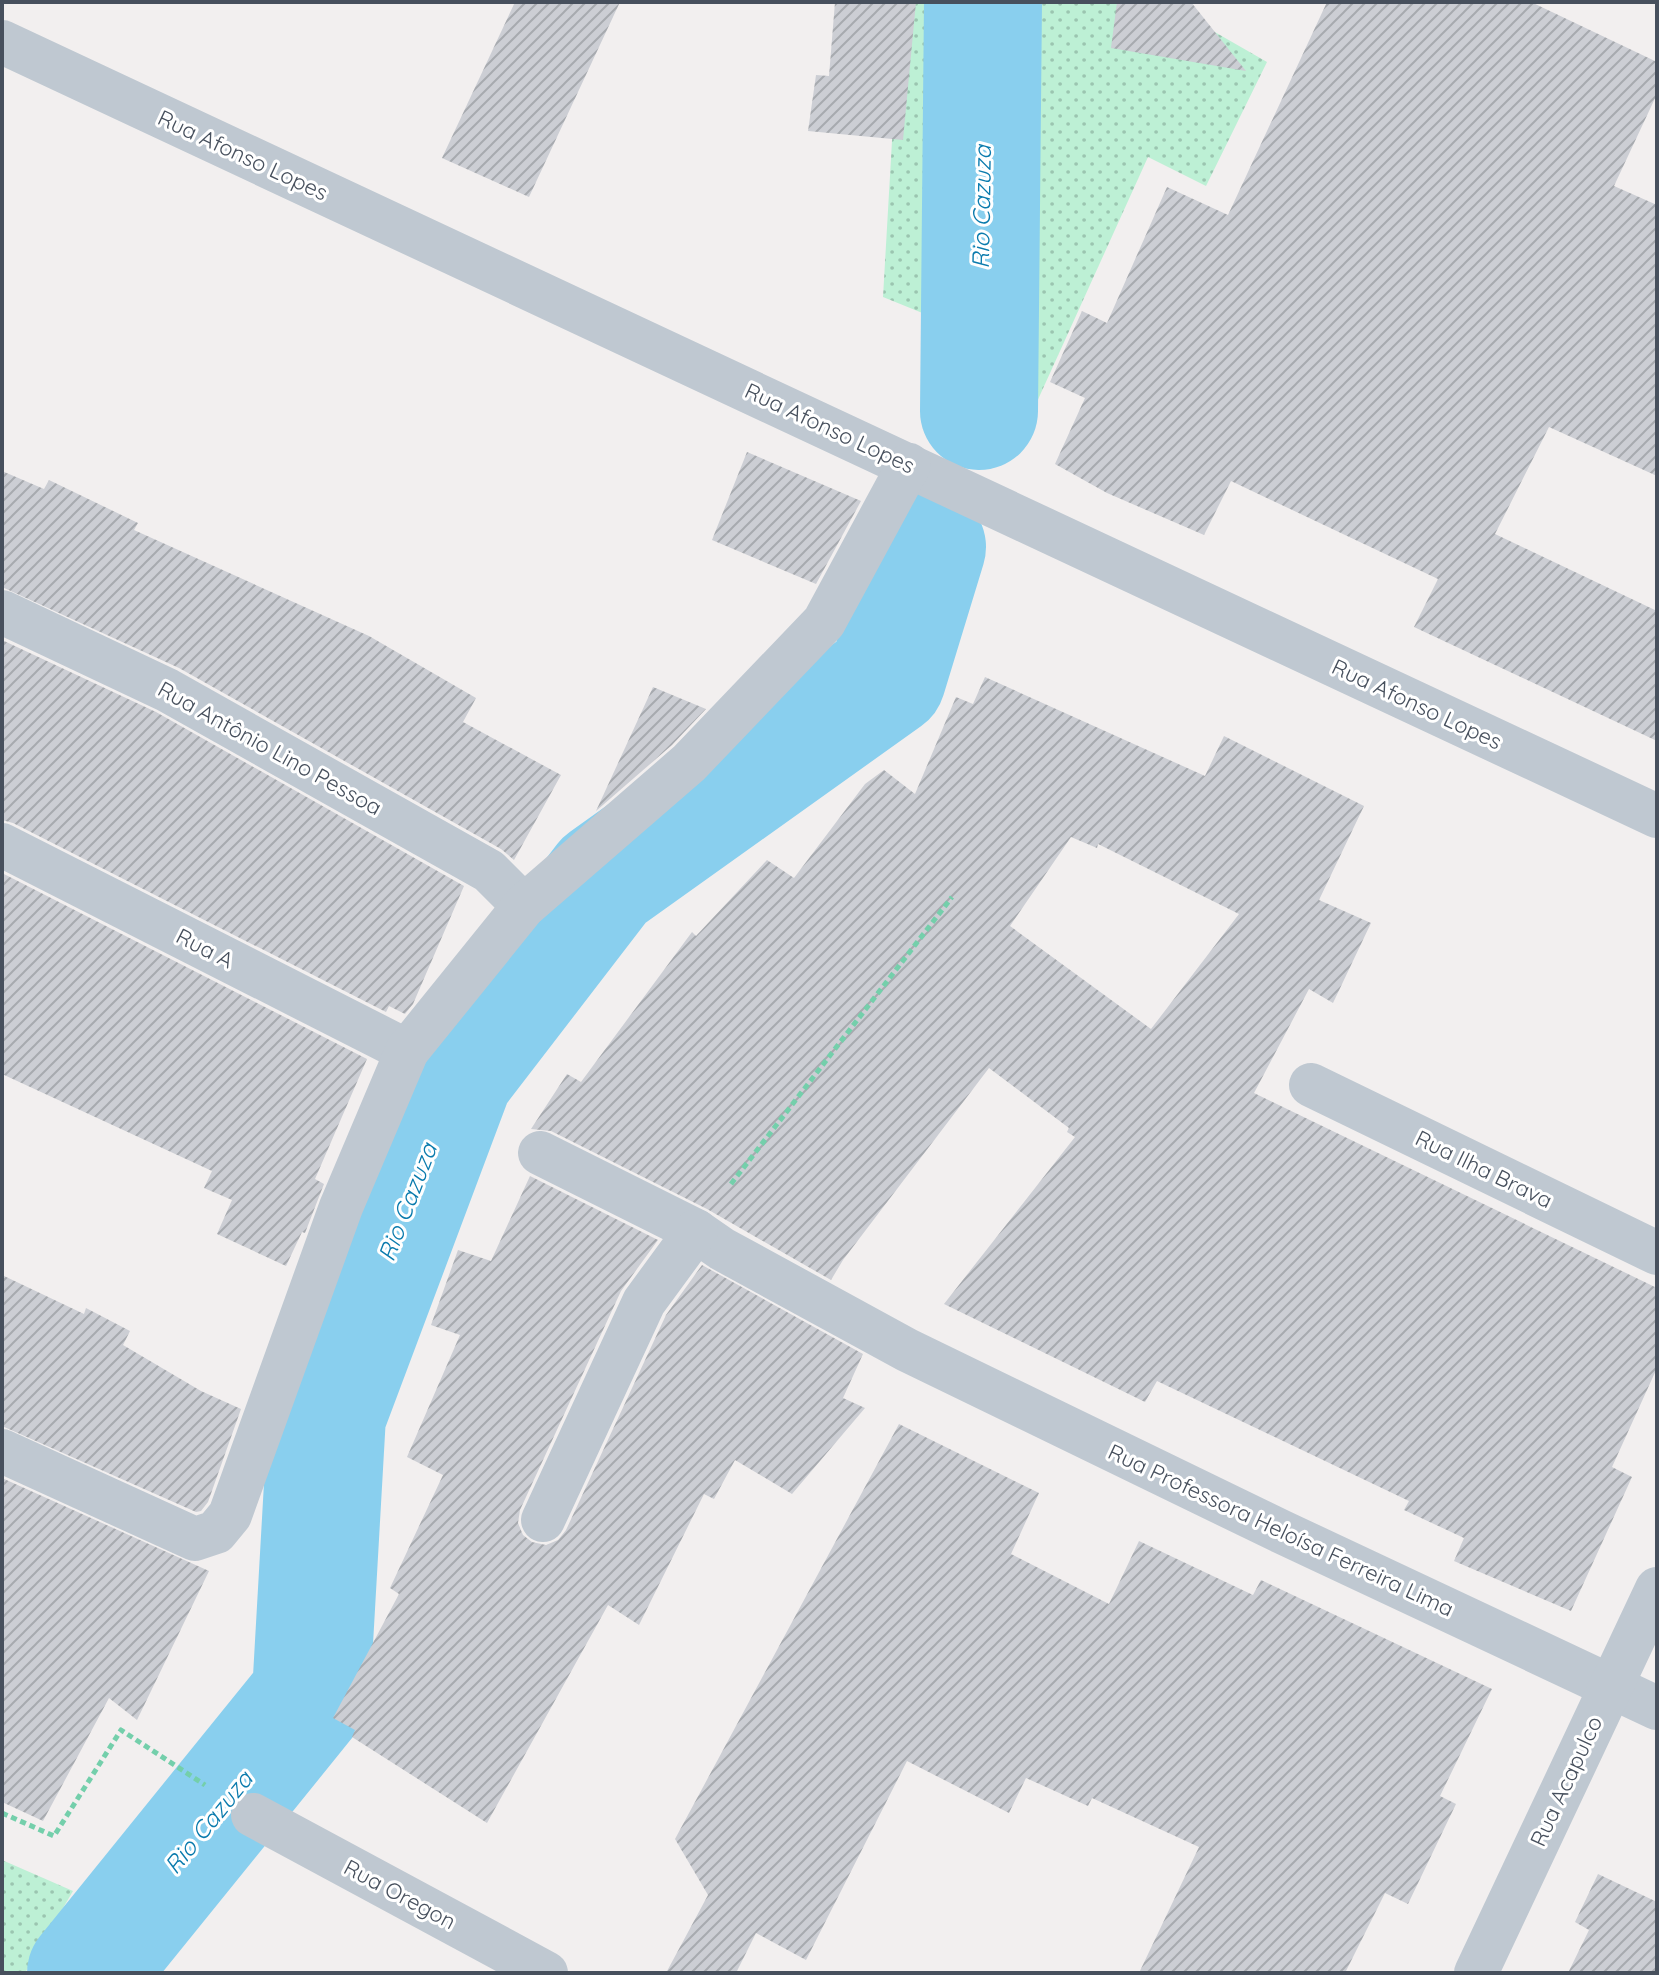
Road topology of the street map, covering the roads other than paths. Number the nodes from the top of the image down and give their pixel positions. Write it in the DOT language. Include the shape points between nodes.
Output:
graph roads {
  1 [pos="2,42"];
  2 [pos="909,465"];
  3 [pos="2,612"];
  4 [pos="1657,816"];
  5 [pos="2,845"];
  6 [pos="524,906"];
  7 [pos="407,1051"];
  8 [pos="1311,1085"];
  9 [pos="540,1153"];
  10 [pos="696,1231"];
  11 [pos="1657,1253"];
  12 [pos="2,1451"];
  13 [pos="543,1520"];
  14 [pos="1657,1589"];
  15 [pos="1611,1685"];
  16 [pos="1657,1708"];
  17 [pos="253,1815"];
  18 [pos="546,1973"];
  19 [pos="1476,1973"];
  1 -- 2 [label="street, Rua Afonso Lopes"];
  2 -- 4 [label="street, Rua Afonso Lopes"];
  2 -- 6 [label="street" via="824,622 689,763"];
  3 -- 6 [label="street, Rua Antônio Lino Pessoa" via="167,690 395,818 489,871"];
  5 -- 7 [label="street, Rua A"];
  6 -- 7 [label="street"];
  7 -- 12 [label="street" via="341,1207 230,1515 216,1532 195,1539 170,1530"];
  8 -- 11 [label="street, Rua Ilha Brava"];
  9 -- 10 [label="street, Rua Professora Heloísa Ferreira Lima"];
  10 -- 13 [label="street" via="644,1302"];
  10 -- 15 [label="street, Rua Professora Heloísa Ferreira Lima" via="907,1350"];
  14 -- 15 [label="street, Rua Acapulco"];
  15 -- 16 [label="street, Rua Professora Heloísa Ferreira Lima"];
  15 -- 19 [label="street, Rua Acapulco"];
  17 -- 18 [label="street, Rua Oregon"];
}
